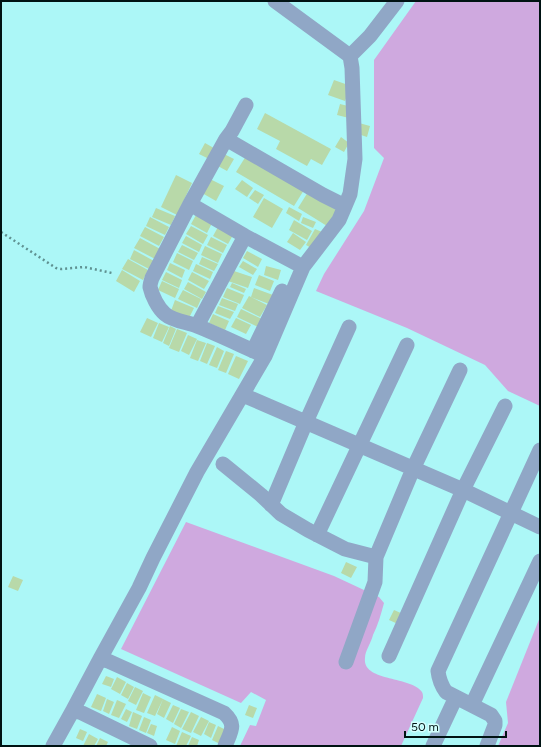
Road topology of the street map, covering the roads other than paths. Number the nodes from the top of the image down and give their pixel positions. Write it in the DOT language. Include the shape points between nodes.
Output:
graph roads {
  1 [pos="275,1"];
  2 [pos="397,1"];
  3 [pos="350,56"];
  4 [pos="246,105"];
  5 [pos="226,139"];
  6 [pos="190,204"];
  7 [pos="346,206"];
  8 [pos="245,236"];
  9 [pos="300,265"];
  10 [pos="197,326"];
  11 [pos="349,327"];
  12 [pos="407,345"];
  13 [pos="259,354"];
  14 [pos="460,370"];
  15 [pos="243,395"];
  16 [pos="505,406"];
  17 [pos="306,422"];
  18 [pos="360,446"];
  19 [pos="540,450"];
  20 [pos="223,464"];
  21 [pos="412,468"];
  22 [pos="463,490"];
  23 [pos="271,505"];
  24 [pos="511,514"];
  25 [pos="540,527"];
  26 [pos="317,535"];
  27 [pos="376,556"];
  28 [pos="540,561"];
  29 [pos="389,656"];
  30 [pos="100,659"];
  31 [pos="346,662"];
  32 [pos="456,697"];
  33 [pos="472,705"];
  34 [pos="73,710"];
  35 [pos="53,746"];
  36 [pos="150,746"];
  37 [pos="225,746"];
  38 [pos="433,746"];
  39 [pos="487,746"];
  1 -- 3 [label="street"];
  2 -- 3 [label="street" via="370,36"];
  3 -- 7 [label="street" via="355,159"];
  4 -- 5 [label="street"];
  5 -- 6 [label="street"];
  5 -- 7 [label="street"];
  6 -- 8 [label="street"];
  6 -- 10 [label="street" via="152,278 150,287 165,314"];
  7 -- 9 [label="street" via="339,220"];
  8 -- 9 [label="street"];
  8 -- 10 [label="street"];
  9 -- 13 [label="street"];
  10 -- 13 [label="street"];
  11 -- 17 [label="street"];
  12 -- 18 [label="street"];
  13 -- 15 [label="street"];
  14 -- 21 [label="street"];
  15 -- 17 [label="street"];
  15 -- 30 [label="street" via="198,472"];
  16 -- 22 [label="street"];
  17 -- 18 [label="street"];
  17 -- 23 [label="street"];
  18 -- 21 [label="street"];
  18 -- 26 [label="street"];
  19 -- 24 [label="street"];
  20 -- 23 [label="street"];
  21 -- 22 [label="street"];
  21 -- 27 [label="street"];
  22 -- 24 [label="street"];
  22 -- 29 [label="street"];
  23 -- 26 [label="street" via="281,514"];
  24 -- 25 [label="street"];
  24 -- 32 [label="street" via="438,671 439,680 446,692"];
  26 -- 27 [label="street" via="345,549"];
  27 -- 31 [label="street" via="375,582"];
  28 -- 33 [label="street"];
  30 -- 34 [label="street"];
  30 -- 37 [label="street" via="224,713 232,723"];
  32 -- 33 [label="street"];
  32 -- 38 [label="street"];
  33 -- 39 [label="street" via="491,715 495,721 496,725"];
  34 -- 35 [label="street"];
  34 -- 36 [label="street"];
}
